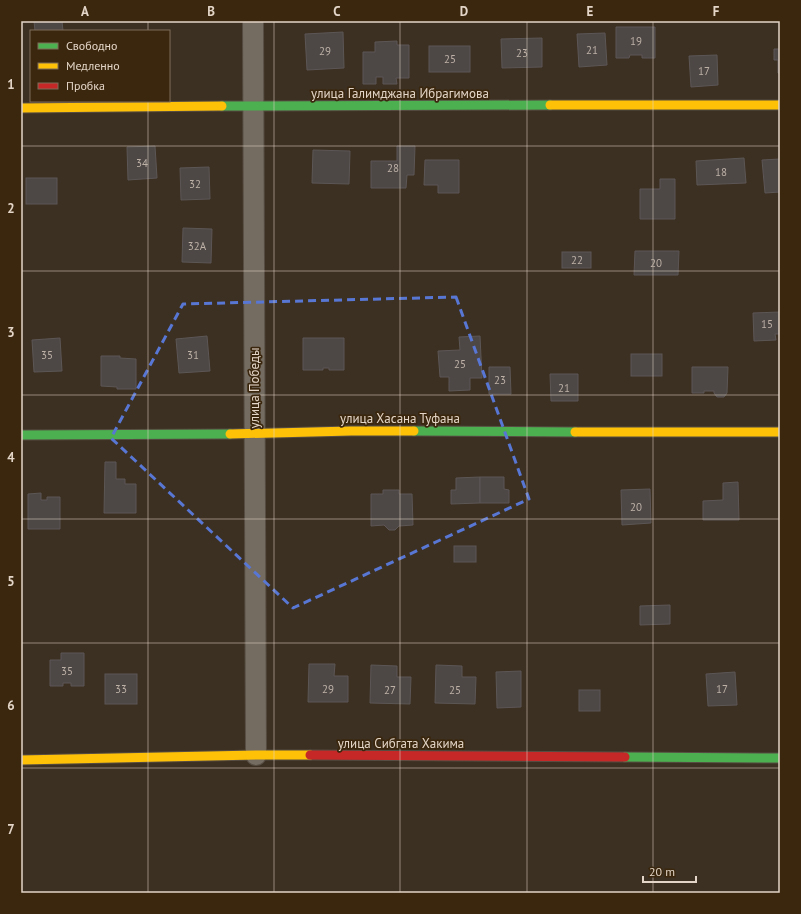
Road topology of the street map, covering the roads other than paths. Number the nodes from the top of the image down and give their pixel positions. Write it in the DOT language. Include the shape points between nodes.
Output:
graph roads {
  1 [pos="253,21"];
  2 [pos="780,105"];
  3 [pos="253,106"];
  4 [pos="21,108"];
  5 [pos="780,432"];
  6 [pos="255,434"];
  7 [pos="21,435"];
  8 [pos="256,755"];
  9 [pos="780,758"];
  10 [pos="21,760"];
  1 -- 3 [label="street, улица Победы"];
  2 -- 3 [label="street, улица Галимджана Ибрагимова"];
  3 -- 4 [label="street, улица Галимджана Ибрагимова"];
  3 -- 6 [label="street, улица Победы"];
  5 -- 6 [label="street, улица Хасана Туфана" via="351,431"];
  6 -- 7 [label="street, улица Хасана Туфана"];
  6 -- 8 [label="street, улица Победы"];
  8 -- 9 [label="street, улица Сибгата Хакима"];
  8 -- 10 [label="street, улица Сибгата Хакима"];
}
